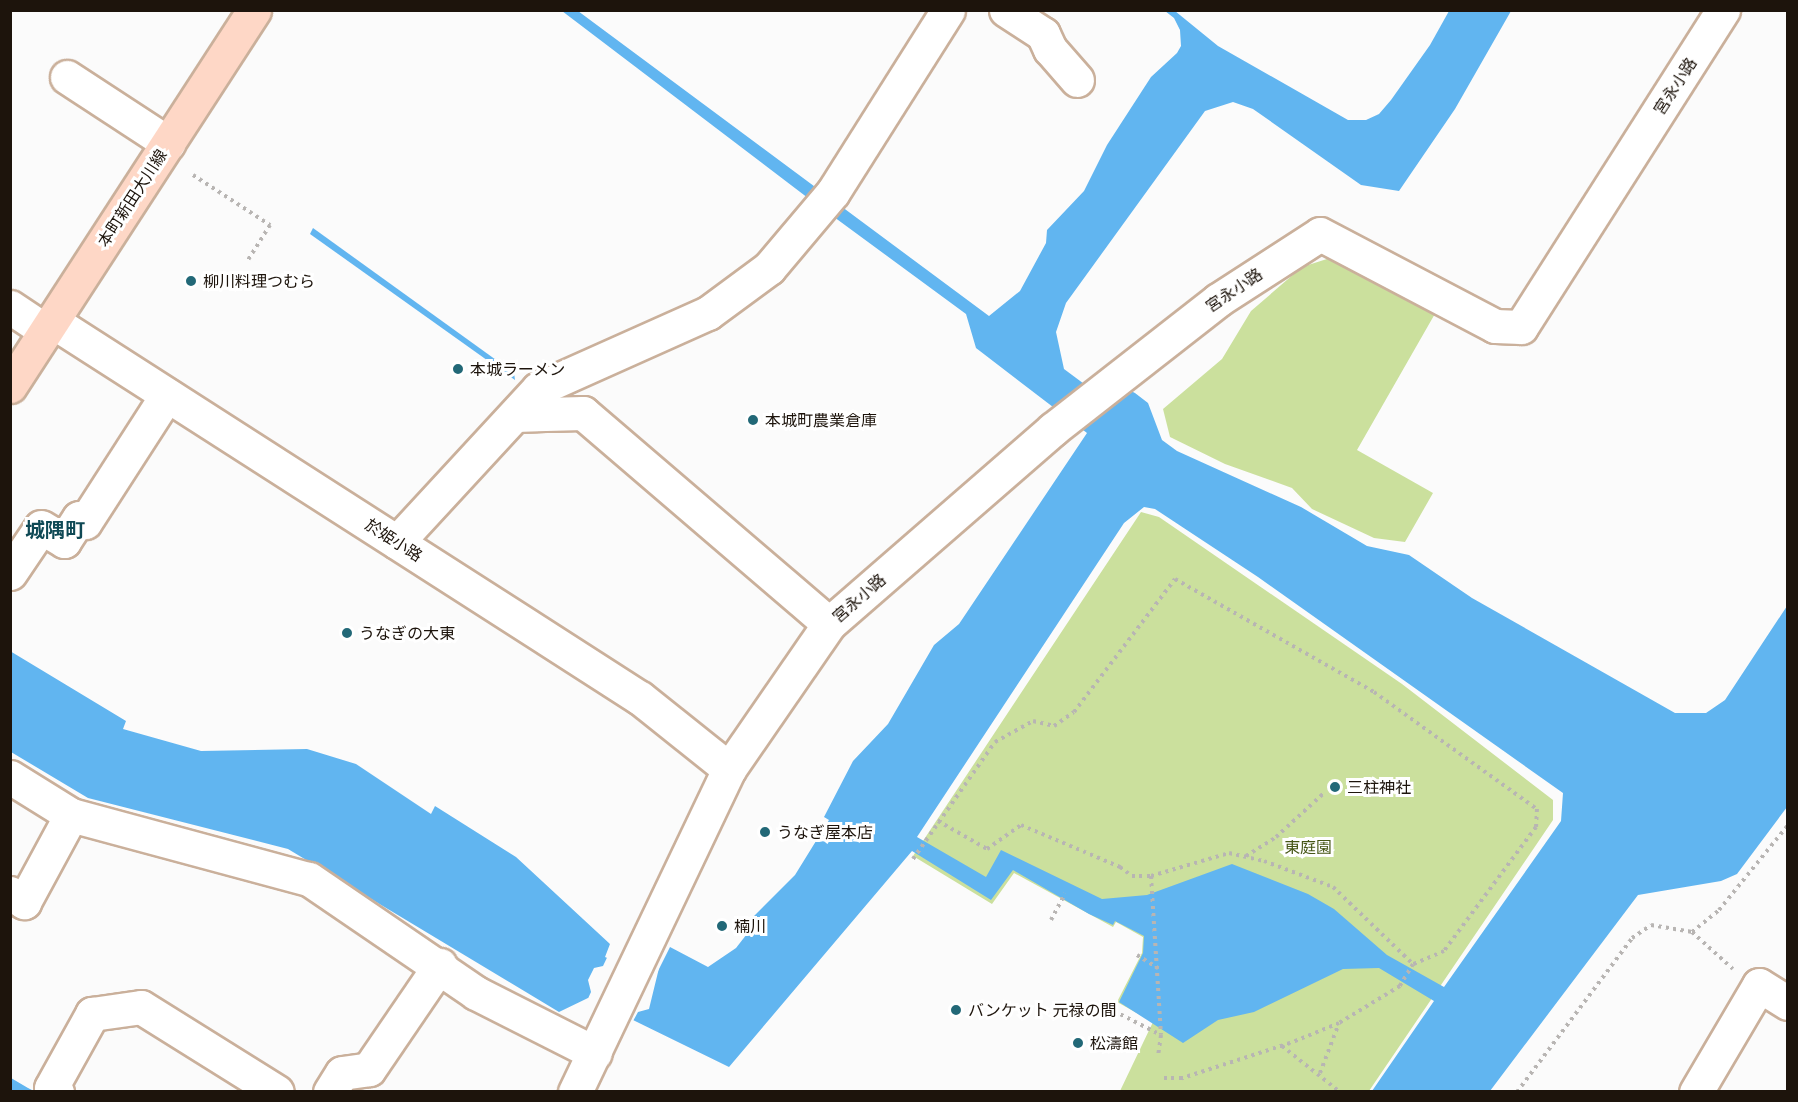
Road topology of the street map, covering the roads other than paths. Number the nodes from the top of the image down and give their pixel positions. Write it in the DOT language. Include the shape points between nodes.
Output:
graph roads {
  1 [pos="254,10"];
  2 [pos="948,10"];
  3 [pos="1006,10"];
  4 [pos="1723,10"];
  5 [pos="68,77"];
  6 [pos="1077,80"];
  7 [pos="168,143"];
  8 [pos="10,308"];
  9 [pos="49,326"];
  10 [pos="10,386"];
  11 [pos="167,395"];
  12 [pos="515,415"];
  13 [pos="397,542"];
  14 [pos="10,573"];
  15 [pos="829,624"];
  16 [pos="729,769"];
  17 [pos="10,777"];
  18 [pos="71,814"];
  19 [pos="10,893"];
  20 [pos="440,965"];
  21 [pos="1788,1003"];
  22 [pos="602,1040"];
  23 [pos="270,1090"];
  24 [pos="57,1092"];
  25 [pos="330,1092"];
  26 [pos="575,1092"];
  27 [pos="1696,1092"];
  1 -- 7 [label="main road, 本町新田大川線"];
  2 -- 12 [label="street" via="833,192 769,268 708,313 538,389"];
  3 -- 6 [label="street" via="1042,34"];
  4 -- 15 [label="street, 宮永小路" via="1521,327 1495,326 1320,234 1218,300 1053,429"];
  5 -- 7 [label="street"];
  7 -- 9 [label="main road, 本町新田大川線"];
  8 -- 9 [label="street, 於姫小路"];
  9 -- 10 [label="main road, 本町新田大川線"];
  9 -- 11 [label="street, 於姫小路"];
  11 -- 13 [label="street, 於姫小路"];
  11 -- 14 [label="street" via="85,522 78,518 64,541 41,527"];
  12 -- 13 [label="street"];
  12 -- 15 [label="street" via="583,413 674,495 806,587"];
  13 -- 16 [label="street, 於姫小路" via="640,698"];
  15 -- 16 [label="street, 宮永小路"];
  16 -- 22 [label="street, 宮永小路"];
  17 -- 18 [label="street"];
  18 -- 19 [label="street" via="24,902"];
  18 -- 20 [label="street" via="309,879"];
  20 -- 22 [label="street" via="476,993"];
  20 -- 25 [label="street" via="369,1070 342,1073"];
  21 -- 27 [label="street" via="1759,985"];
  22 -- 26 [label="street, 宮永小路"];
  23 -- 24 [label="street" via="141,1007 92,1014 51,1088"];
}
